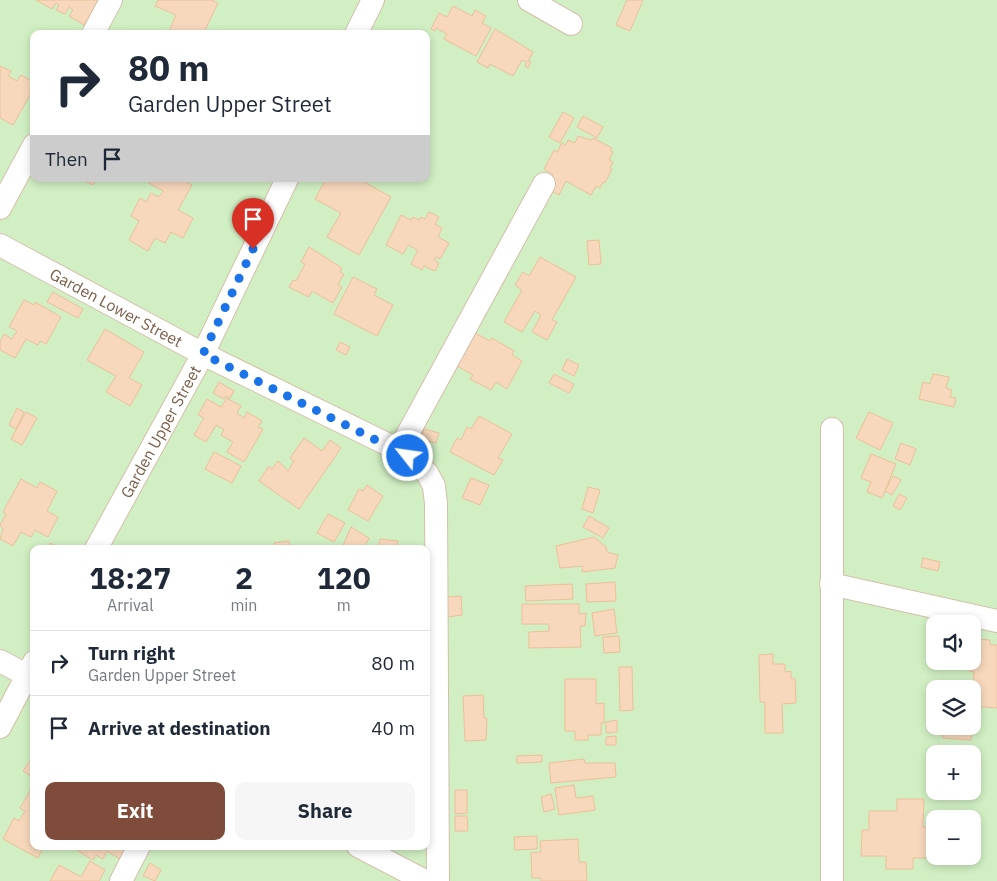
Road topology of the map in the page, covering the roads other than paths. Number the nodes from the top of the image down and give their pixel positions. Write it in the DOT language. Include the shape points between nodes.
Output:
graph roads {
  1 [pos="111,0"];
  2 [pos="372,0"];
  3 [pos="529,0"];
  4 [pos="571,24"];
  5 [pos="95,30"];
  6 [pos="358,30"];
  7 [pos="30,152"];
  8 [pos="286,182"];
  9 [pos="544,184"];
  10 [pos="0,208"];
  11 [pos="0,245"];
  12 [pos="203,354"];
  13 [pos="832,429"];
  14 [pos="399,450"];
  15 [pos="98,545"];
  16 [pos="831,584"];
  17 [pos="997,621"];
  18 [pos="432,652"];
  19 [pos="0,661"];
  20 [pos="30,672"];
  21 [pos="30,674"];
  22 [pos="0,727"];
  23 [pos="137,850"];
  24 [pos="366,850"];
  25 [pos="121,881"];
  26 [pos="425,881"];
  27 [pos="438,881"];
  28 [pos="832,881"];
  1 -- 5 [label="street"];
  2 -- 6 [label="street"];
  3 -- 4 [label="street"];
  7 -- 10 [label="street"];
  8 -- 12 [label="street, Garden Upper Street"];
  9 -- 14 [label="street"];
  11 -- 12 [label="street, Garden Lower Street"];
  12 -- 14 [label="street, Garden Lower Street"];
  12 -- 15 [label="street, Garden Upper Street"];
  13 -- 16 [label="street"];
  14 -- 18 [label="street, Garden Lower Street" via="428,473 434,486"];
  16 -- 17 [label="street"];
  16 -- 28 [label="street"];
  18 -- 27 [label="street, Garden Lower Street"];
  19 -- 20 [label="street"];
  21 -- 22 [label="street"];
  23 -- 25 [label="street"];
  24 -- 26 [label="street"];
}
